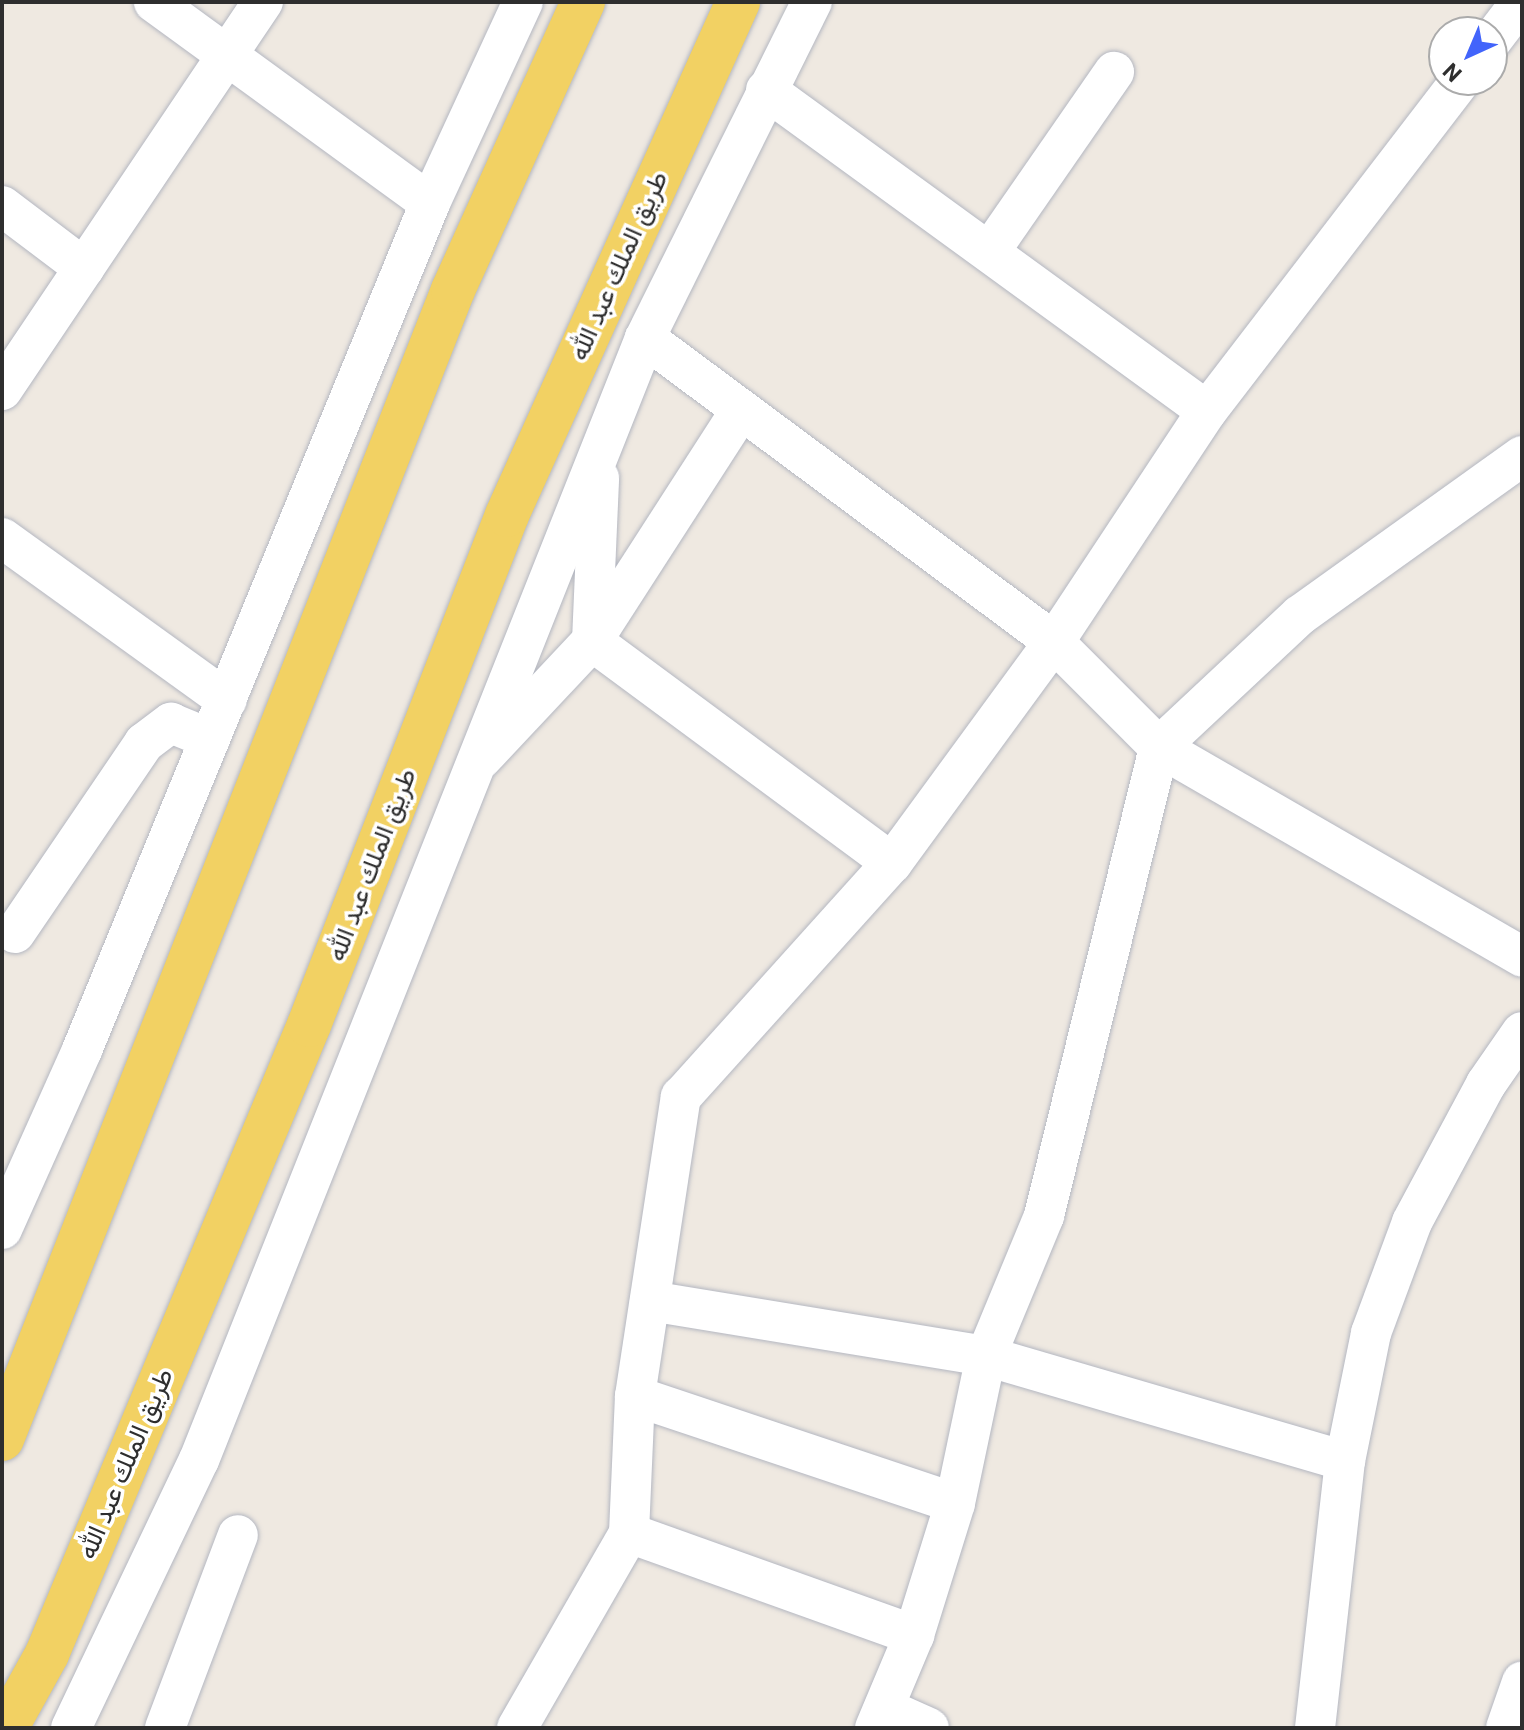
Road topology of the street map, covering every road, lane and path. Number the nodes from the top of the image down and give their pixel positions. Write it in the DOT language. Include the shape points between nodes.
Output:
graph roads {
  1 [pos="154,2"];
  2 [pos="263,2"];
  3 [pos="523,2"];
  4 [pos="583,2"];
  5 [pos="738,2"];
  6 [pos="812,2"];
  7 [pos="1521,2"];
  8 [pos="1508,19"];
  9 [pos="227,56"];
  10 [pos="1114,72"];
  11 [pos="766,90"];
  12 [pos="1449,96"];
  13 [pos="430,203"];
  14 [pos="2,206"];
  15 [pos="990,251"];
  16 [pos="84,268"];
  17 [pos="645,338"];
  18 [pos="2,390"];
  19 [pos="1207,411"];
  20 [pos="739,413"];
  21 [pos="600,448"];
  22 [pos="1522,456"];
  23 [pos="2,538"];
  24 [pos="592,641"];
  25 [pos="1054,642"];
  26 [pos="227,700"];
  27 [pos="210,739"];
  28 [pos="1159,747"];
  29 [pos="466,776"];
  30 [pos="892,863"];
  31 [pos="15,933"];
  32 [pos="1522,957"];
  33 [pos="1522,1032"];
  34 [pos="2,1229"];
  35 [pos="650,1301"];
  36 [pos="986,1356"];
  37 [pos="635,1396"];
  38 [pos="2,1439"];
  39 [pos="1345,1461"];
  40 [pos="955,1503"];
  41 [pos="629,1533"];
  42 [pos="238,1535"];
  43 [pos="914,1635"];
  44 [pos="1522,1682"];
  45 [pos="879,1718"];
  46 [pos="6,1728"];
  47 [pos="71,1728"];
  48 [pos="165,1728"];
  49 [pos="517,1728"];
  50 [pos="929,1728"];
  51 [pos="1315,1728"];
  52 [pos="1506,1728"];
  1 -- 9 [label="street"];
  2 -- 9 [label="street"];
  3 -- 13 [label="street"];
  4 -- 38 [label="main road" via="453,290"];
  5 -- 46 [label="main road, طريق الملك عبد الله" via="507,515 309,1025 47,1654"];
  6 -- 11 [label="street"];
  7 -- 8 [label="street"];
  9 -- 13 [label="street"];
  9 -- 16 [label="street"];
  10 -- 15 [label="street"];
  11 -- 15 [label="street"];
  11 -- 17 [label="street"];
  12 -- 19 [label="street"];
  13 -- 26 [label="street"];
  14 -- 16 [label="street"];
  15 -- 19 [label="street"];
  16 -- 18 [label="street"];
  17 -- 20 [label="street"];
  17 -- 21 [label="street"];
  19 -- 25 [label="street"];
  20 -- 24 [label="street"];
  20 -- 25 [label="street" via="818,463"];
  21 -- 24 [label="street"];
  21 -- 29 [label="street"];
  22 -- 28 [label="street" via="1300,615"];
  23 -- 26 [label="street"];
  24 -- 29 [label="street"];
  24 -- 30 [label="street"];
  25 -- 28 [label="street"];
  25 -- 30 [label="street"];
  26 -- 27 [label="street"];
  27 -- 31 [label="street" via="171,723 144,743"];
  27 -- 34 [label="street"];
  28 -- 32 [label="street"];
  28 -- 36 [label="street" via="1044,1216"];
  29 -- 47 [label="street" via="199,1460"];
  30 -- 35 [label="street" via="681,1097"];
  33 -- 39 [label="street" via="1486,1084 1412,1222 1371,1333"];
  35 -- 36 [label="street"];
  35 -- 37 [label="street"];
  36 -- 39 [label="street"];
  36 -- 40 [label="street"];
  37 -- 40 [label="street"];
  37 -- 41 [label="street"];
  39 -- 51 [label="street"];
  40 -- 43 [label="street"];
  41 -- 43 [label="street"];
  41 -- 49 [label="street"];
  42 -- 48 [label="street"];
  43 -- 45 [label="street"];
  44 -- 52 [label="street"];
  45 -- 50 [label="street"];
}
